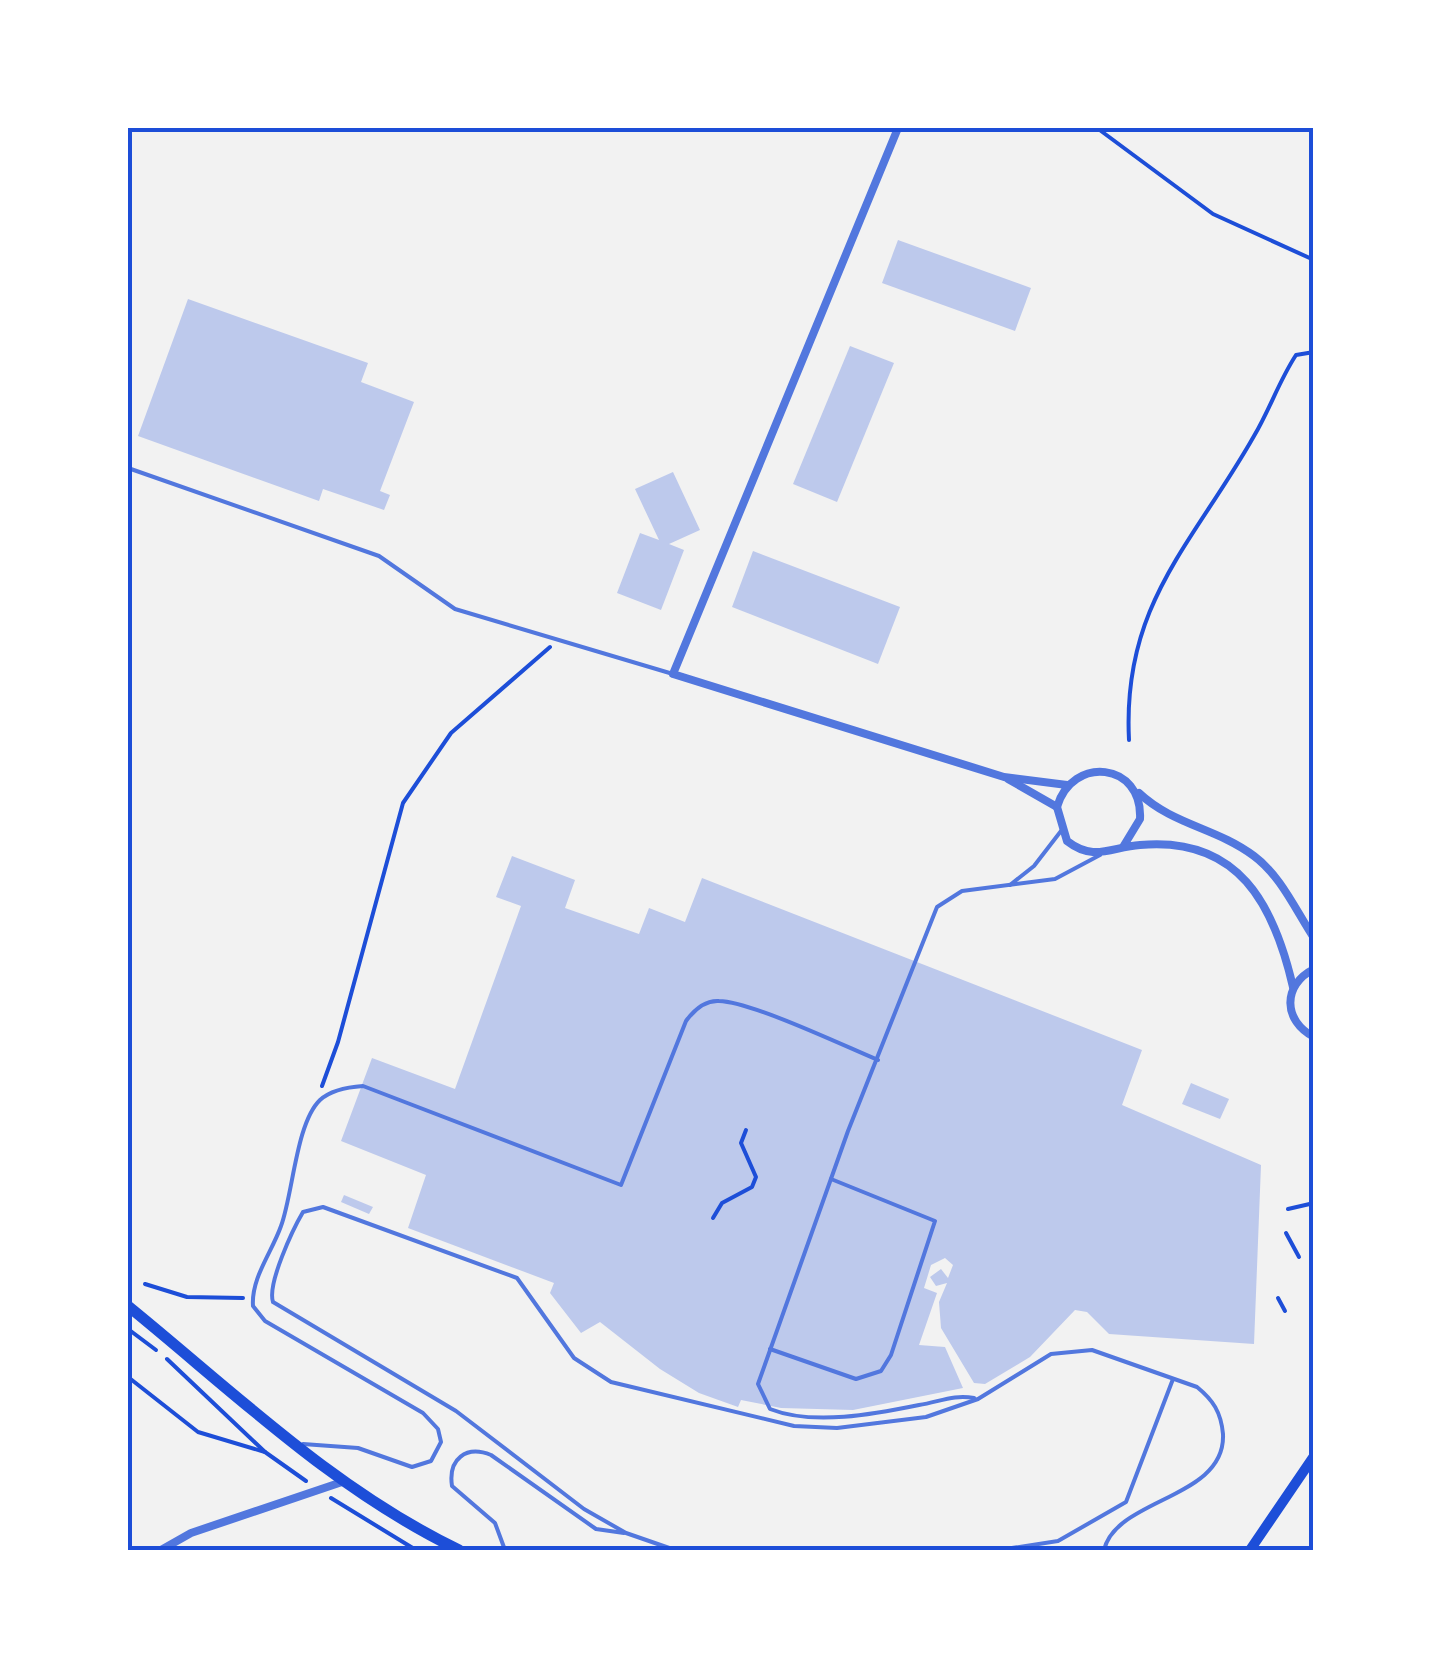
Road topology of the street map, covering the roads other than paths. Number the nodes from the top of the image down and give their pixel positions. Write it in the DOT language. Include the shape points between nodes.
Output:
graph roads {
  1 [pos="898,128"];
  2 [pos="128,468"];
  3 [pos="672,674"];
  4 [pos="1004,777"];
  5 [pos="1066,784"];
  6 [pos="1133,787"];
  7 [pos="1056,807"];
  8 [pos="1060,830"];
  9 [pos="1123,847"];
  10 [pos="1100,854"];
  11 [pos="1010,885"];
  12 [pos="1314,938"];
  13 [pos="1314,969"];
  14 [pos="1293,987"];
  15 [pos="1313,1037"];
  16 [pos="878,1060"];
  17 [pos="830,1178"];
  18 [pos="128,1306"];
  19 [pos="770,1349"];
  20 [pos="1173,1378"];
  21 [pos="978,1399"];
  22 [pos="291,1443"];
  23 [pos="1314,1456"];
  24 [pos="342,1482"];
  25 [pos="626,1533"];
  26 [pos="161,1550"];
  27 [pos="459,1550"];
  28 [pos="505,1550"];
  29 [pos="675,1550"];
  30 [pos="999,1550"];
  31 [pos="1104,1550"];
  32 [pos="1252,1550"];
  1 -- 3 [label="street"];
  2 -- 3 [label="lane" via="379,556 456,609"];
  3 -- 4 [label="street"];
  4 -- 5 [label="street"];
  4 -- 7 [label="street"];
  5 -- 6 [label="street" via="1101,770"];
  5 -- 7 [label="street"];
  6 -- 9 [label="street" via="1140,819"];
  6 -- 12 [label="street" via="1158,812 1258,858"];
  7 -- 8 [label="street"];
  8 -- 10 [label="street" via="1077,848"];
  8 -- 11 [label="lane"];
  9 -- 10 [label="street"];
  9 -- 14 [label="street" via="1184,849 1219,862 1251,885 1276,924"];
  10 -- 11 [label="lane" via="1055,880"];
  11 -- 16 [label="lane" via="979,887 936,906"];
  13 -- 14 [label="street"];
  14 -- 15 [label="street" via="1290,1011"];
  16 -- 17 [label="lane"];
  16 -- 22 [label="lane" via="749,1009 706,1002 686,1021 621,1185 364,1086 336,1091 313,1110 282,1226 252,1298 255,1310 423,1413 441,1442 430,1462 412,1468 358,1448"];
  17 -- 19 [label="lane"];
  17 -- 19 [label="lane" via="935,1221 891,1355 881,1371 856,1378"];
  18 -- 22 [label="main road"];
  19 -- 21 [label="lane" via="758,1384 770,1409 878,1413 958,1395"];
  20 -- 21 [label="lane" via="1092,1350 1063,1350"];
  20 -- 30 [label="lane" via="1126,1502 1058,1541"];
  20 -- 31 [label="lane" via="1197,1387 1216,1407 1222,1429 1218,1456 1202,1477 1114,1532"];
  21 -- 25 [label="lane" via="926,1417 837,1428 752,1418 629,1388 574,1358 516,1278 323,1206 304,1212 276,1276 273,1302 456,1411 550,1486"];
  22 -- 24 [label="main road"];
  23 -- 32 [label="main road"];
  24 -- 26 [label="street"];
  24 -- 27 [label="main road" via="404,1524"];
  25 -- 28 [label="lane" via="596,1529 491,1456 471,1450 452,1467 452,1486 494,1522"];
  25 -- 29 [label="lane"];
}
